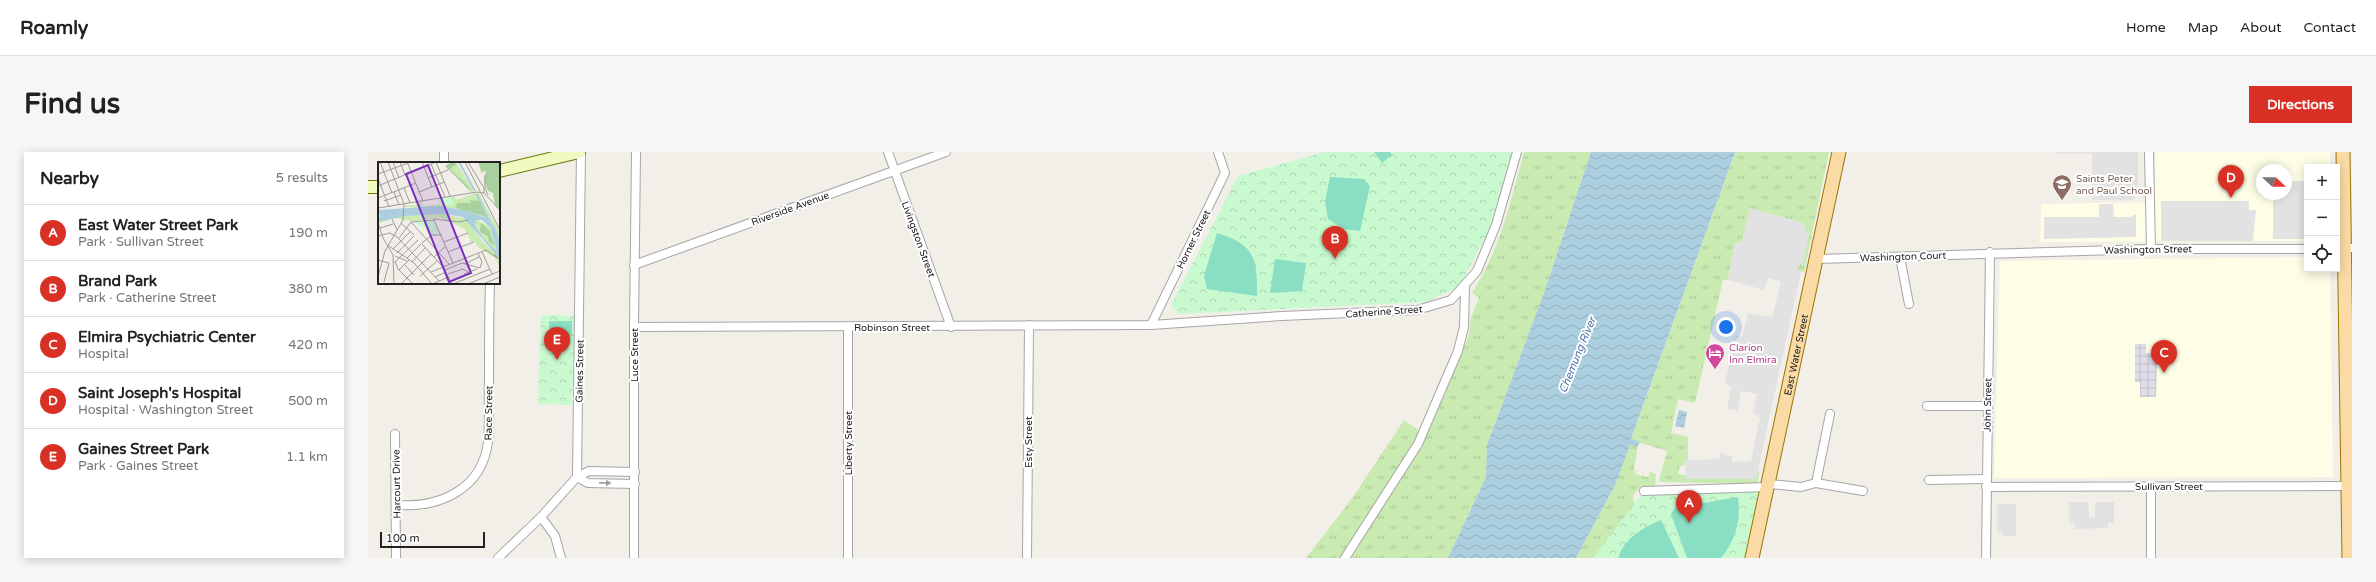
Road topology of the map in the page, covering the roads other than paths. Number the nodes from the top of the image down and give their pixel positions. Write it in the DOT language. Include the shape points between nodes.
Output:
graph roads {
  1 [pos="580,152"];
  2 [pos="636,152"];
  3 [pos="888,152"];
  4 [pos="946,152"];
  5 [pos="1218,152"];
  6 [pos="1517,152"];
  7 [pos="1839,152"];
  8 [pos="2149,152"];
  9 [pos="2343,152"];
  10 [pos="544,156"];
  11 [pos="895,170"];
  12 [pos="500,171"];
  13 [pos="2304,248"];
  14 [pos="2344,248"];
  15 [pos="2151,249"];
  16 [pos="1990,252"];
  17 [pos="1900,257"];
  18 [pos="1817,259"];
  19 [pos="634,265"];
  20 [pos="490,284"];
  21 [pos="1465,286"];
  22 [pos="1909,304"];
  23 [pos="1029,325"];
  24 [pos="1151,325"];
  25 [pos="634,327"];
  26 [pos="950,327"];
  27 [pos="848,328"];
  28 [pos="2349,372"];
  29 [pos="1927,406"];
  30 [pos="1987,406"];
  31 [pos="1830,414"];
  32 [pos="395,434"];
  33 [pos="635,472"];
  34 [pos="577,477"];
  35 [pos="1929,480"];
  36 [pos="1816,483"];
  37 [pos="1986,483"];
  38 [pos="635,484"];
  39 [pos="1768,485"];
  40 [pos="2151,486"];
  41 [pos="2350,486"];
  42 [pos="1644,491"];
  43 [pos="1863,491"];
  44 [pos="396,505"];
  45 [pos="541,517"];
  46 [pos="396,558"];
  47 [pos="498,558"];
  48 [pos="561,558"];
  49 [pos="634,558"];
  50 [pos="848,558"];
  51 [pos="1027,558"];
  52 [pos="1345,558"];
  53 [pos="1752,558"];
  54 [pos="1986,558"];
  55 [pos="2151,558"];
  56 [pos="2349,558"];
  1 -- 10 [label="main road"];
  1 -- 34 [label="street, Gaines Street"];
  2 -- 19 [label="street, Luce Street"];
  3 -- 11 [label="street, Livingston Street"];
  4 -- 11 [label="street, Riverside Avenue"];
  5 -- 24 [label="street, Horner Street" via="1225,173"];
  6 -- 21 [label="street, Catherine Street" via="1487,249 1477,271"];
  7 -- 18 [label="main road, East Water Street"];
  8 -- 15 [label="street"];
  9 -- 14 [label="main road"];
  10 -- 12 [label="main road"];
  11 -- 19 [label="street, Riverside Avenue"];
  11 -- 26 [label="street, Livingston Street"];
  13 -- 15 [label="street, Washington Street"];
  14 -- 28 [label="main road"];
  15 -- 16 [label="street, Washington Street"];
  16 -- 17 [label="street, Washington Court"];
  16 -- 30 [label="street, John Street"];
  17 -- 18 [label="street, Washington Court"];
  17 -- 22 [label="street"];
  18 -- 39 [label="main road, East Water Street"];
  19 -- 25 [label="street, Luce Street"];
  20 -- 44 [label="street, Race Street" via="488,440 478,470 458,492 446,499 417,506"];
  21 -- 24 [label="street, Catherine Street" via="1451,300 1417,310"];
  21 -- 52 [label="street" via="1464,327 1458,351 1418,444"];
  23 -- 24 [label="street, Robinson Street"];
  23 -- 26 [label="street, Robinson Street"];
  23 -- 51 [label="street, Esty Street"];
  25 -- 27 [label="street, Robinson Street"];
  25 -- 33 [label="street, Luce Street"];
  26 -- 27 [label="street, Robinson Street"];
  27 -- 50 [label="street, Liberty Street"];
  28 -- 41 [label="main road"];
  29 -- 30 [label="street"];
  30 -- 37 [label="street, John Street"];
  31 -- 36 [label="street"];
  32 -- 44 [label="street, Harcourt Drive"];
  33 -- 34 [label="street" via="589,471"];
  33 -- 38 [label="street, Luce Street"];
  34 -- 38 [label="street, one-way" via="588,483"];
  34 -- 45 [label="street"];
  35 -- 37 [label="street, Sullivan Street"];
  36 -- 39 [label="street" via="1801,487"];
  36 -- 43 [label="street"];
  37 -- 40 [label="street, Sullivan Street"];
  37 -- 54 [label="street, John Street"];
  38 -- 49 [label="street, Luce Street"];
  39 -- 42 [label="street"];
  39 -- 53 [label="main road, East Water Street"];
  40 -- 41 [label="street, Sullivan Street"];
  40 -- 55 [label="street"];
  41 -- 56 [label="main road"];
  44 -- 46 [label="street, Harcourt Drive"];
  45 -- 47 [label="street"];
  45 -- 48 [label="street" via="555,536"];
}
